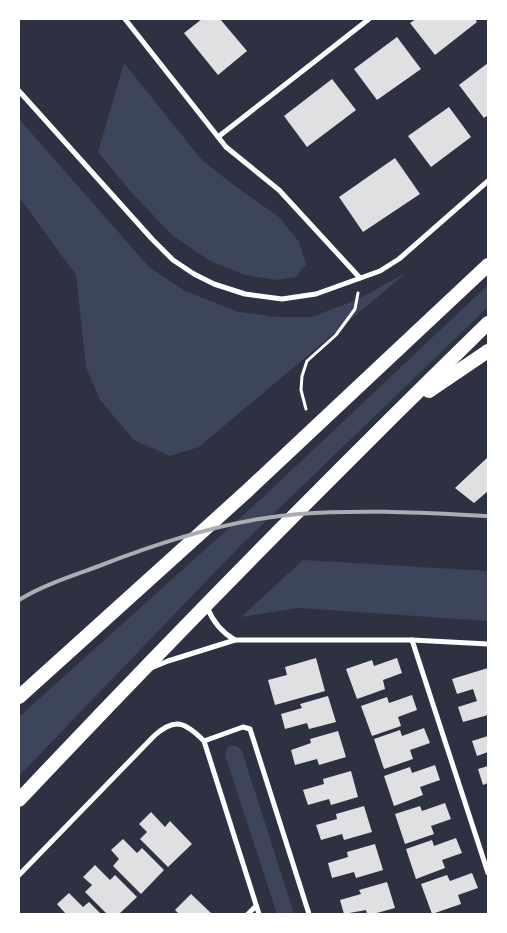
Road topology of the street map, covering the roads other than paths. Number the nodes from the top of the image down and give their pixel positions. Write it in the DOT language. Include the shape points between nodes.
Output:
graph roads {
  1 [pos="125,19"];
  2 [pos="369,19"];
  3 [pos="361,21"];
  4 [pos="19,91"];
  5 [pos="218,137"];
  6 [pos="488,180"];
  7 [pos="485,266"];
  8 [pos="360,278"];
  9 [pos="488,324"];
  10 [pos="488,351"];
  11 [pos="395,414"];
  12 [pos="206,605"];
  13 [pos="235,640"];
  14 [pos="412,640"];
  15 [pos="488,644"];
  16 [pos="140,673"];
  17 [pos="19,696"];
  18 [pos="204,740"];
  19 [pos="19,800"];
  20 [pos="488,873"];
  21 [pos="19,875"];
  22 [pos="256,906"];
  23 [pos="248,914"];
  24 [pos="259,914"];
  25 [pos="309,914"];
  1 -- 5 [label="street"];
  2 -- 3 [label="street"];
  3 -- 5 [label="street"];
  4 -- 8 [label="street" via="152,239 173,260 194,274 244,294 282,299 316,294"];
  5 -- 8 [label="street" via="226,148 279,190"];
  6 -- 8 [label="street" via="399,259"];
  7 -- 17 [label="highway" via="246,492"];
  9 -- 11 [label="highway"];
  10 -- 11 [label="highway"];
  11 -- 12 [label="highway"];
  12 -- 13 [label="street" via="218,626"];
  12 -- 16 [label="highway"];
  13 -- 14 [label="street"];
  13 -- 16 [label="street"];
  14 -- 15 [label="street"];
  14 -- 20 [label="street"];
  16 -- 19 [label="highway"];
  18 -- 21 [label="street" via="192,728 180,723 162,729"];
  18 -- 22 [label="street"];
  18 -- 25 [label="street" via="244,727 250,729"];
  22 -- 23 [label="street"];
  22 -- 24 [label="street"];
}
